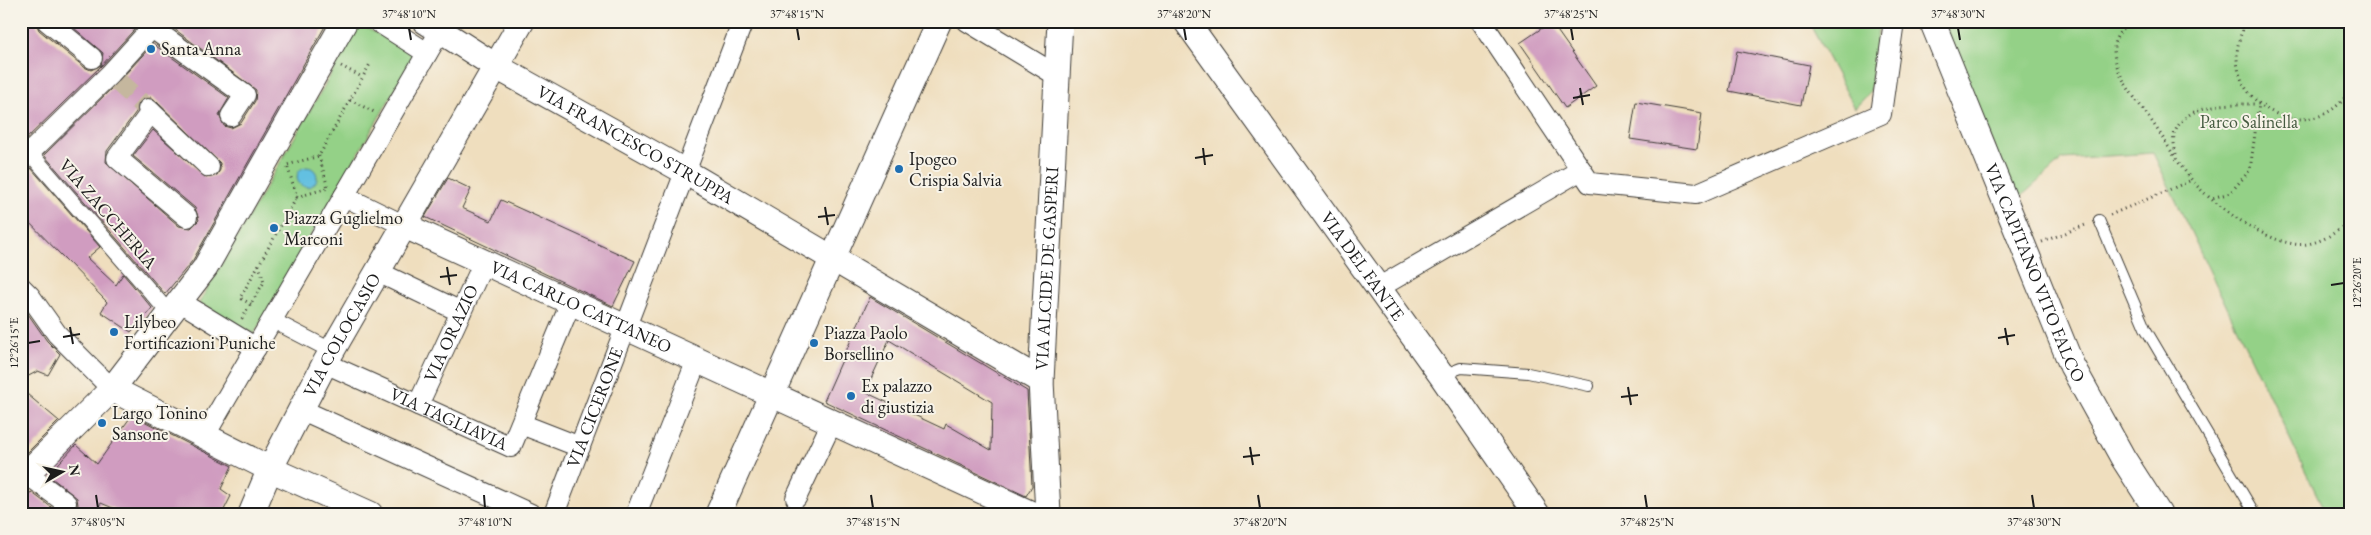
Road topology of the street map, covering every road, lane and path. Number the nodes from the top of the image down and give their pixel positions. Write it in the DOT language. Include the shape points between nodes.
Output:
graph roads {
  1 [pos="47,21"];
  2 [pos="346,21"];
  3 [pos="377,21"];
  4 [pos="522,21"];
  5 [pos="743,21"];
  6 [pos="939,21"];
  7 [pos="966,21"];
  8 [pos="1060,21"];
  9 [pos="1186,21"];
  10 [pos="1481,21"];
  11 [pos="1894,21"];
  12 [pos="1932,21"];
  13 [pos="2129,21"];
  14 [pos="2247,21"];
  15 [pos="155,24"];
  16 [pos="440,28"];
  17 [pos="427,53"];
  18 [pos="370,64"];
  19 [pos="497,67"];
  20 [pos="105,70"];
  21 [pos="1056,75"];
  22 [pos="2350,90"];
  23 [pos="350,100"];
  24 [pos="2259,104"];
  25 [pos="376,113"];
  26 [pos="231,116"];
  27 [pos="24,152"];
  28 [pos="319,156"];
  29 [pos="2176,157"];
  30 [pos="210,167"];
  31 [pos="1581,170"];
  32 [pos="684,171"];
  33 [pos="344,196"];
  34 [pos="297,197"];
  35 [pos="2212,198"];
  36 [pos="187,217"];
  37 [pos="2099,220"];
  38 [pos="2350,221"];
  39 [pos="403,225"];
  40 [pos="828,254"];
  41 [pos="484,262"];
  42 [pos="259,264"];
  43 [pos="378,272"];
  44 [pos="21,287"];
  45 [pos="1378,288"];
  46 [pos="572,302"];
  47 [pos="251,304"];
  48 [pos="169,305"];
  49 [pos="461,312"];
  50 [pos="277,322"];
  51 [pos="626,328"];
  52 [pos="233,334"];
  53 [pos="256,348"];
  54 [pos="328,357"];
  55 [pos="697,360"];
  56 [pos="1441,375"];
  57 [pos="1041,381"];
  58 [pos="1589,386"];
  59 [pos="112,389"];
  60 [pos="765,396"];
  61 [pos="418,405"];
  62 [pos="300,409"];
  63 [pos="825,419"];
  64 [pos="521,424"];
  65 [pos="211,438"];
  66 [pos="580,447"];
  67 [pos="270,469"];
  68 [pos="24,476"];
  69 [pos="796,498"];
  70 [pos="62,508"];
  71 [pos="251,514"];
  72 [pos="370,514"];
  73 [pos="531,514"];
  74 [pos="554,514"];
  75 [pos="636,514"];
  76 [pos="718,514"];
  77 [pos="1032,514"];
  78 [pos="1048,514"];
  79 [pos="1537,514"];
  80 [pos="2159,514"];
  81 [pos="2256,514"];
  1 -- 20 [label="street"];
  2 -- 48 [label="street" via="205,268"];
  3 -- 17 [label="street"];
  4 -- 19 [label="street, VIA COLOCASIO"];
  5 -- 32 [label="street, VIA CICERONE"];
  6 -- 40 [label="street"];
  7 -- 21 [label="street"];
  8 -- 21 [label="street, VIA ALCIDE DE GASPERI"];
  9 -- 45 [label="street, VIA DEL FANTE"];
  10 -- 31 [label="street"];
  11 -- 31 [label="street" via="1881,114 1696,194 1590,183"];
  12 -- 80 [label="street, VIA CAPITANO VITO FALCO" via="2072,366 2123,458"];
  13 -- 29 [label="path" via="2114,45 2116,61 2125,82"];
  14 -- 24 [label="path" via="2238,40 2236,60 2240,80"];
  15 -- 20 [label="street"];
  15 -- 26 [label="street" via="245,95"];
  16 -- 17 [label="street"];
  16 -- 19 [label="street, VIA FRANCESCO STRUPPA"];
  17 -- 33 [label="street"];
  18 -- 23 [label="path"];
  19 -- 32 [label="street, VIA FRANCESCO STRUPPA"];
  19 -- 39 [label="street, VIA COLOCASIO"];
  20 -- 27 [label="street"];
  21 -- 57 [label="street, VIA ALCIDE DE GASPERI"];
  22 -- 24 [label="path" via="2329,111 2310,118 2288,118"];
  23 -- 25 [label="path"];
  23 -- 28 [label="path"];
  24 -- 29 [label="path" via="2196,110 2182,119 2174,136"];
  24 -- 35 [label="path" via="2250,170 2230,193"];
  27 -- 48 [label="street, VIA ZACCHERIA"];
  28 -- 34 [label="path" via="328,188"];
  28 -- 34 [label="path" via="287,166"];
  29 -- 35 [label="path" via="2192,180"];
  30 -- 36 [label="street" via="150,111 117,158"];
  31 -- 45 [label="street"];
  32 -- 40 [label="street, VIA FRANCESCO STRUPPA"];
  32 -- 51 [label="street, VIA CICERONE"];
  33 -- 39 [label="street"];
  33 -- 50 [label="street"];
  34 -- 42 [label="path"];
  35 -- 38 [label="path" via="2259,233 2298,244 2306,245 2327,238"];
  37 -- 81 [label="lane" via="2145,328"];
  39 -- 41 [label="street, VIA CARLO CATTANEO"];
  39 -- 43 [label="street, VIA COLOCASIO"];
  40 -- 57 [label="street, VIA FRANCESCO STRUPPA"];
  40 -- 60 [label="street"];
  41 -- 46 [label="street, VIA CARLO CATTANEO"];
  41 -- 49 [label="street, VIA ORAZIO"];
  42 -- 47 [label="path" via="264,282"];
  42 -- 47 [label="path" via="240,298"];
  43 -- 49 [label="street"];
  43 -- 54 [label="street, VIA COLOCASIO"];
  44 -- 59 [label="street" via="57,334"];
  45 -- 56 [label="street, VIA DEL FANTE"];
  46 -- 51 [label="street, VIA CARLO CATTANEO"];
  46 -- 64 [label="street, VIA TAGLIAVIA"];
  47 -- 52 [label="path"];
  48 -- 52 [label="street"];
  48 -- 59 [label="street"];
  49 -- 61 [label="street, VIA ORAZIO"];
  50 -- 53 [label="street"];
  50 -- 54 [label="street"];
  51 -- 55 [label="street, VIA CARLO CATTANEO"];
  51 -- 66 [label="street, VIA CICERONE"];
  52 -- 53 [label="street"];
  53 -- 65 [label="street"];
  54 -- 61 [label="street, VIA TAGLIAVIA"];
  54 -- 62 [label="street, VIA COLOCASIO"];
  55 -- 60 [label="street, VIA CARLO CATTANEO"];
  55 -- 75 [label="street"];
  56 -- 58 [label="lane" via="1461,368 1528,373"];
  56 -- 79 [label="street, VIA DEL FANTE"];
  57 -- 78 [label="street, VIA ALCIDE DE GASPERI"];
  59 -- 65 [label="street"];
  59 -- 68 [label="street"];
  60 -- 63 [label="street, VIA CARLO CATTANEO"];
  60 -- 76 [label="street"];
  61 -- 64 [label="street, VIA TAGLIAVIA" via="511,447"];
  62 -- 67 [label="street, VIA COLOCASIO"];
  62 -- 73 [label="street"];
  63 -- 69 [label="street"];
  63 -- 77 [label="street"];
  64 -- 66 [label="street"];
  65 -- 67 [label="street"];
  66 -- 74 [label="street, VIA CICERONE"];
  67 -- 71 [label="street, VIA COLOCASIO"];
  67 -- 72 [label="street"];
  68 -- 70 [label="street"];
}
